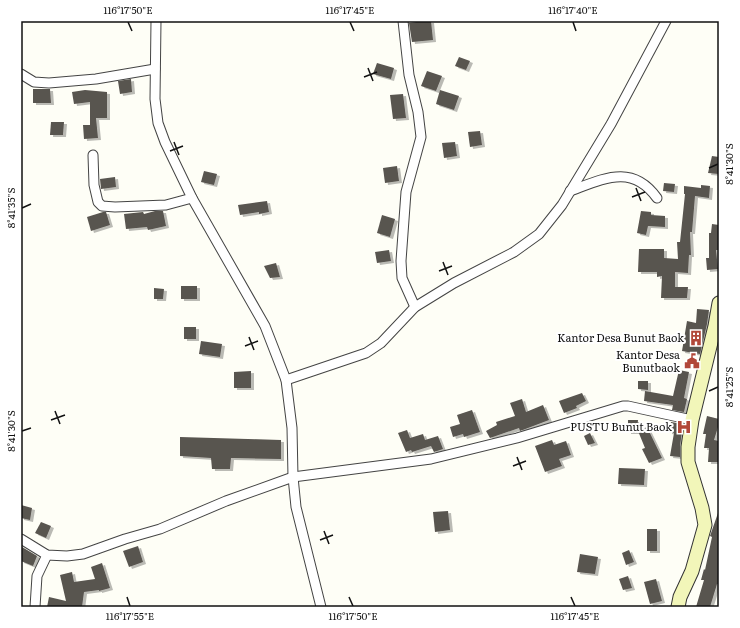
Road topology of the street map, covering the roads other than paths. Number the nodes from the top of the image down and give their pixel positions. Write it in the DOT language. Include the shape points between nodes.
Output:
graph roads {
  1 [pos="156,21"];
  2 [pos="403,21"];
  3 [pos="666,21"];
  4 [pos="155,69"];
  5 [pos="21,74"];
  6 [pos="92,155"];
  7 [pos="570,191"];
  8 [pos="192,198"];
  9 [pos="657,198"];
  10 [pos="719,303"];
  11 [pos="415,306"];
  12 [pos="286,380"];
  13 [pos="692,420"];
  14 [pos="293,477"];
  15 [pos="21,540"];
  16 [pos="47,555"];
  17 [pos="35,607"];
  18 [pos="321,607"];
  19 [pos="678,607"];
  1 -- 4 [label="street"];
  2 -- 11 [label="street" via="409,76 421,137 406,192 401,261 402,278"];
  3 -- 7 [label="street" via="611,124"];
  4 -- 5 [label="street" via="49,83 34,82"];
  4 -- 8 [label="street" via="158,123"];
  6 -- 8 [label="street" via="94,185 98,202 102,206 166,205"];
  7 -- 9 [label="street" via="608,177 626,177 640,181 650,188"];
  7 -- 11 [label="street" via="539,234 514,252"];
  8 -- 12 [label="street" via="265,326"];
  10 -- 13 [label="street"];
  11 -- 12 [label="street" via="382,343 366,354"];
  12 -- 14 [label="street" via="292,428"];
  13 -- 14 [label="street" via="623,406 517,438 431,459"];
  13 -- 19 [label="street" via="688,462 702,508 704,525 692,571"];
  14 -- 16 [label="street" via="226,500 160,529 92,551 68,556"];
  14 -- 18 [label="street" via="296,508"];
  15 -- 16 [label="street"];
  16 -- 17 [label="street" via="37,576"];
}
